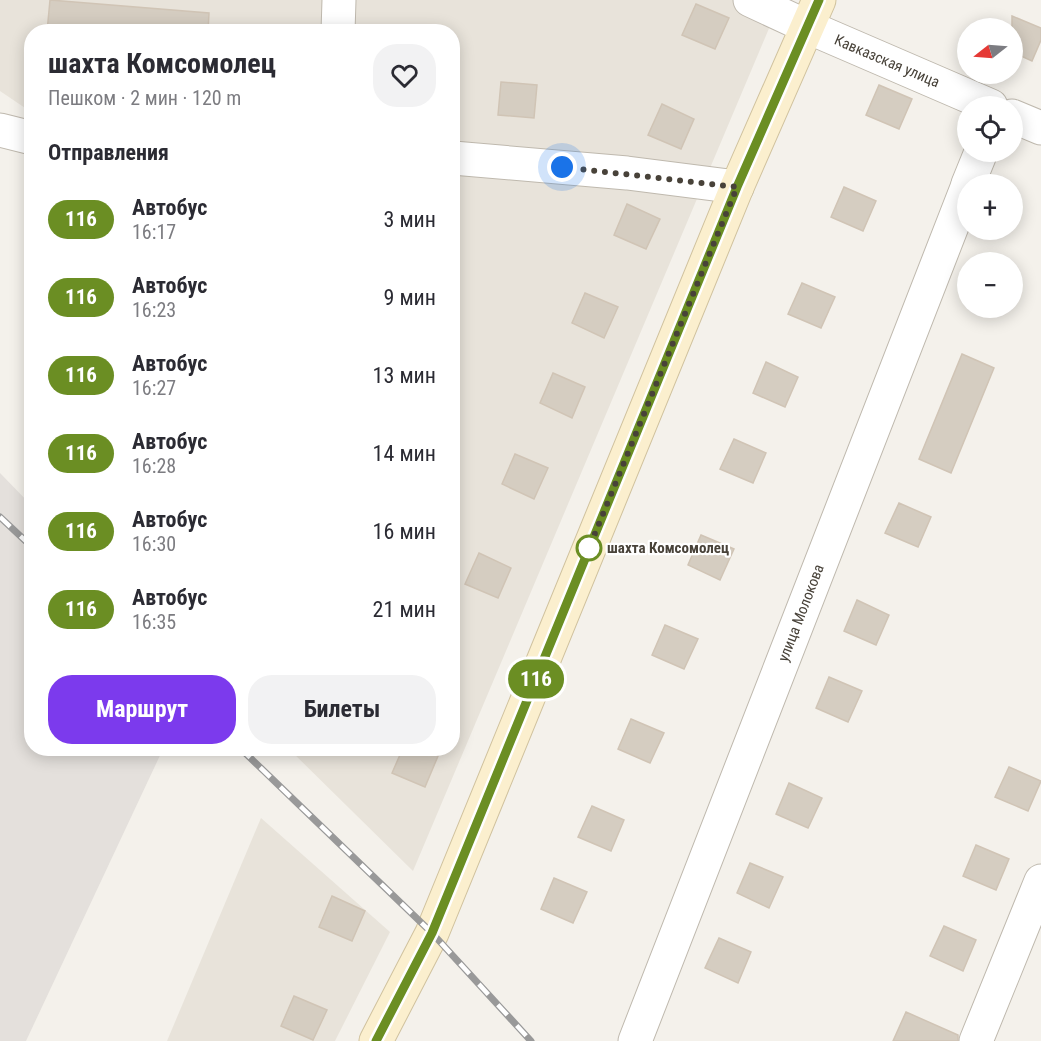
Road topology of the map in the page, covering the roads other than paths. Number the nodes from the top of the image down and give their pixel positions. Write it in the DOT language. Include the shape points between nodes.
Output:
graph roads {
  1 [pos="339,0"];
  2 [pos="750,0"];
  3 [pos="814,14"];
  4 [pos="338,24"];
  5 [pos="972,96"];
  6 [pos="1023,121"];
  7 [pos="1041,128"];
  8 [pos="0,129"];
  9 [pos="24,136"];
  10 [pos="460,159"];
  11 [pos="737,187"];
  12 [pos="957,213"];
  13 [pos="1041,881"];
  14 [pos="376,1041"];
  15 [pos="635,1041"];
  16 [pos="976,1041"];
  1 -- 4 [label="street"];
  2 -- 3 [label="street, Кавказская улица"];
  3 -- 5 [label="street, Кавказская улица"];
  3 -- 11 [label="street"];
  6 -- 7 [label="street"];
  8 -- 9 [label="street"];
  10 -- 11 [label="street"];
  11 -- 14 [label="street" via="432,933"];
  12 -- 15 [label="street, улица Молокова"];
  13 -- 16 [label="street"];
}
